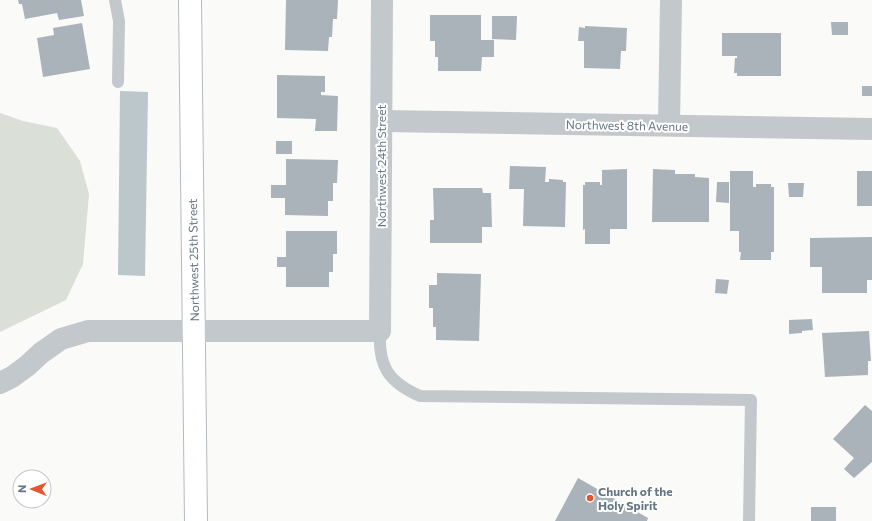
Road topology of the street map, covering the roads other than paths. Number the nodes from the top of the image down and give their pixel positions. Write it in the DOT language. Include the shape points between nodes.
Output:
graph roads {
  1 [pos="115,0"];
  2 [pos="190,0"];
  3 [pos="382,0"];
  4 [pos="671,0"];
  5 [pos="118,82"];
  6 [pos="382,121"];
  7 [pos="669,125"];
  8 [pos="872,130"];
  9 [pos="194,331"];
  10 [pos="380,331"];
  11 [pos="0,383"];
  12 [pos="196,521"];
  13 [pos="749,521"];
  1 -- 5 [label="lane" via="120,21"];
  2 -- 9 [label="street, Northwest 25th Street"];
  3 -- 6 [label="street, Northwest 24th Street"];
  4 -- 7 [label="street"];
  6 -- 7 [label="street, Northwest 8th Avenue"];
  6 -- 10 [label="street, Northwest 24th Street"];
  7 -- 8 [label="street, Northwest 8th Avenue"];
  9 -- 10 [label="street"];
  9 -- 11 [label="street" via="106,330 72,335 50,346 27,366"];
  9 -- 12 [label="street, Northwest 25th Street"];
  10 -- 13 [label="lane" via="379,348 383,364 396,382 420,396 751,400"];
}
